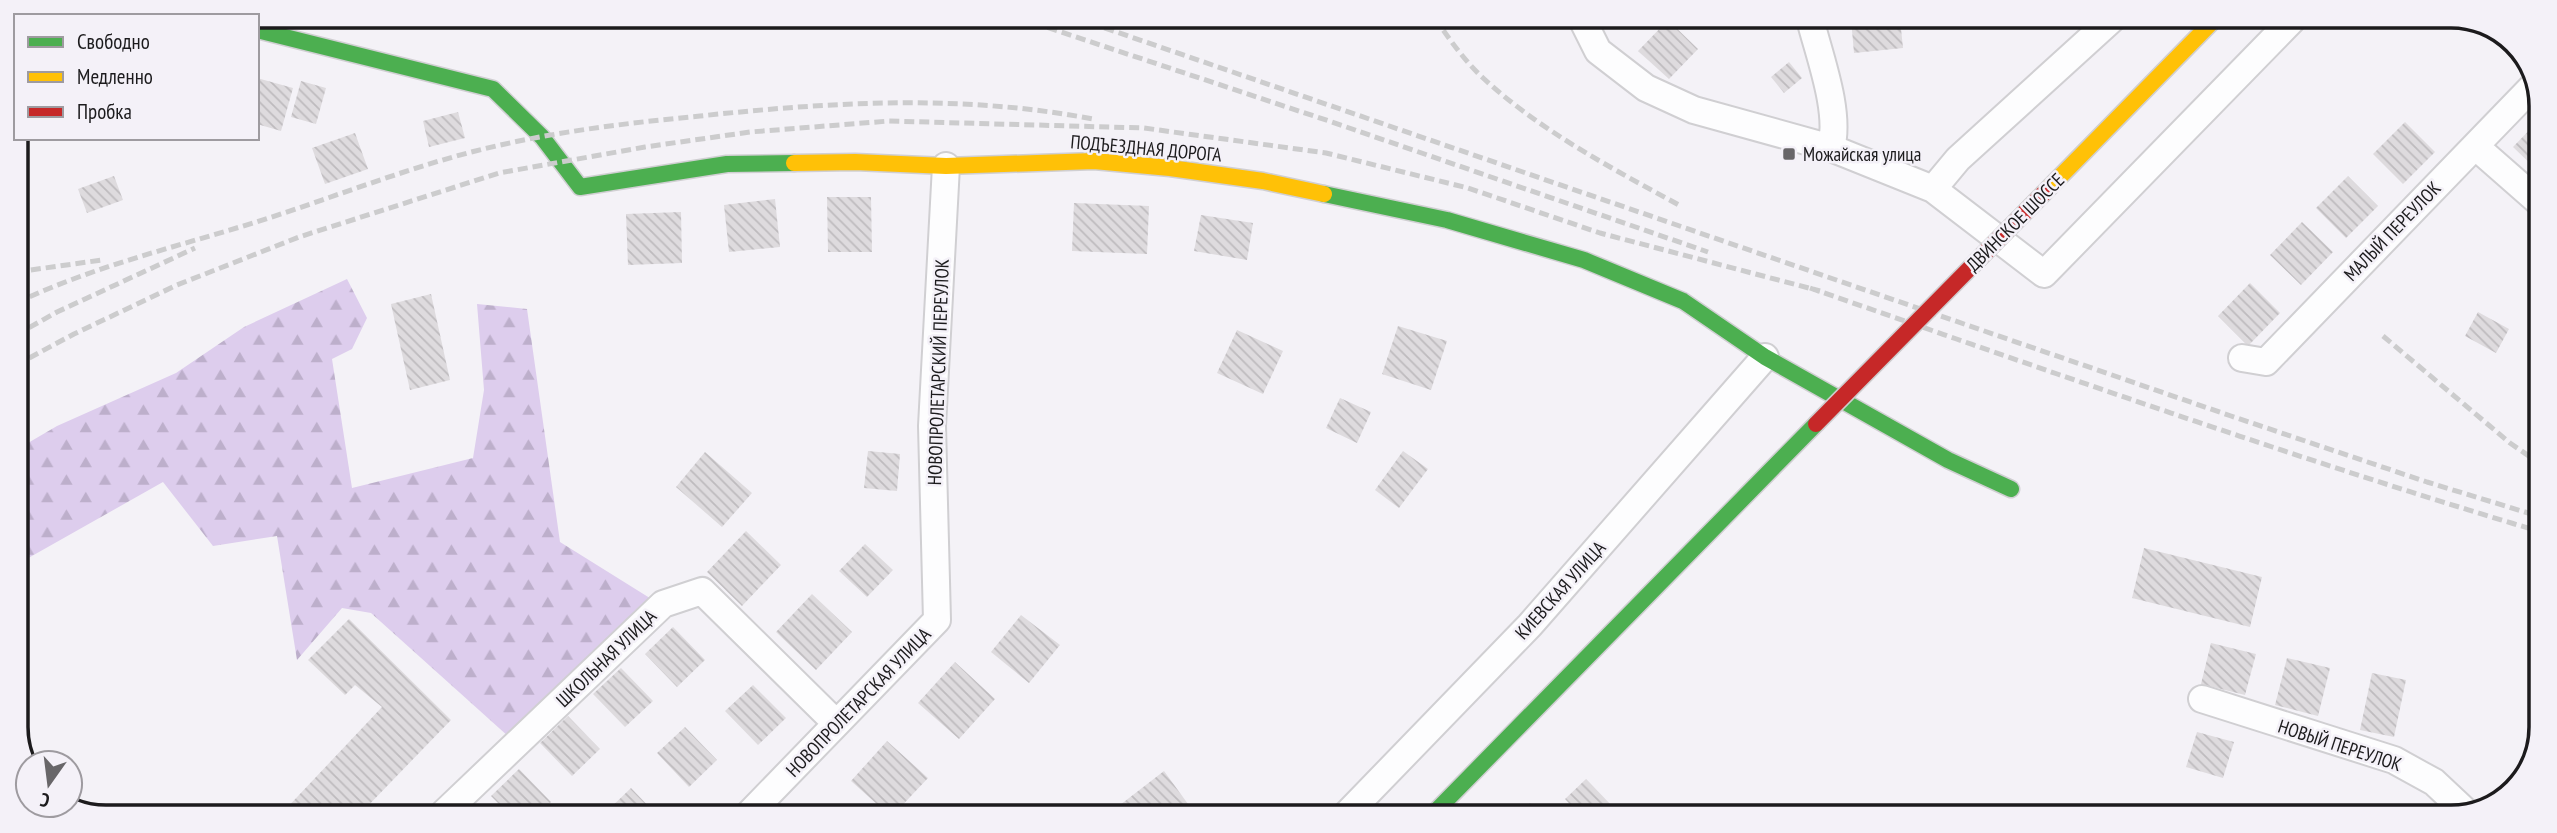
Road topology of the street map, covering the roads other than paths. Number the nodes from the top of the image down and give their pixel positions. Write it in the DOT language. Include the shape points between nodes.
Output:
graph roads {
  1 [pos="1586,28"];
  2 [pos="1812,28"];
  3 [pos="2102,28"];
  4 [pos="2206,28"];
  5 [pos="2284,28"];
  6 [pos="259,30"];
  7 [pos="2528,91"];
  8 [pos="2475,146"];
  9 [pos="1831,148"];
  10 [pos="946,166"];
  11 [pos="1933,189"];
  12 [pos="2529,194"];
  13 [pos="1765,357"];
  14 [pos="2242,358"];
  15 [pos="2011,489"];
  16 [pos="937,620"];
  17 [pos="2202,699"];
  18 [pos="836,723"];
  19 [pos="2457,804"];
  20 [pos="452,805"];
  21 [pos="758,805"];
  22 [pos="1356,805"];
  23 [pos="1442,805"];
  1 -- 9 [label="street" via="1598,51 1646,88 1694,110"];
  2 -- 9 [label="street" via="1834,114"];
  3 -- 11 [label="street" via="1958,159"];
  4 -- 23 [label="street, ДВИНСКОЕ ШОССЕ, bridge"];
  5 -- 11 [label="street" via="2044,274"];
  6 -- 10 [label="street, ПОДЪЕЗДНАЯ ДОРОГА" via="493,89 542,137 580,187 727,164"];
  7 -- 8 [label="street, МАЛЫЙ ПЕРЕУЛОК"];
  8 -- 12 [label="street"];
  8 -- 14 [label="street, МАЛЫЙ ПЕРЕУЛОК" via="2266,362"];
  9 -- 11 [label="street"];
  10 -- 13 [label="street, ПОДЪЕЗДНАЯ ДОРОГА" via="1094,161 1170,167 1264,181 1447,220 1584,260 1683,301"];
  10 -- 16 [label="street, НОВОПРОЛЕТАРСКИЙ ПЕРЕУЛОК" via="932,426"];
  13 -- 15 [label="street, ПОДЪЕЗДНАЯ ДОРОГА" via="1948,460"];
  13 -- 22 [label="street, КИЕВСКАЯ УЛИЦА" via="1530,625"];
  16 -- 18 [label="street, НОВОПРОЛЕТАРСКАЯ УЛИЦА"];
  17 -- 19 [label="street, НОВЫЙ ПЕРЕУЛОК" via="2394,760 2434,782"];
  18 -- 20 [label="street, ШКОЛЬНАЯ УЛИЦА" via="702,591 663,604"];
  18 -- 21 [label="street, НОВОПРОЛЕТАРСКАЯ УЛИЦА"];
}
